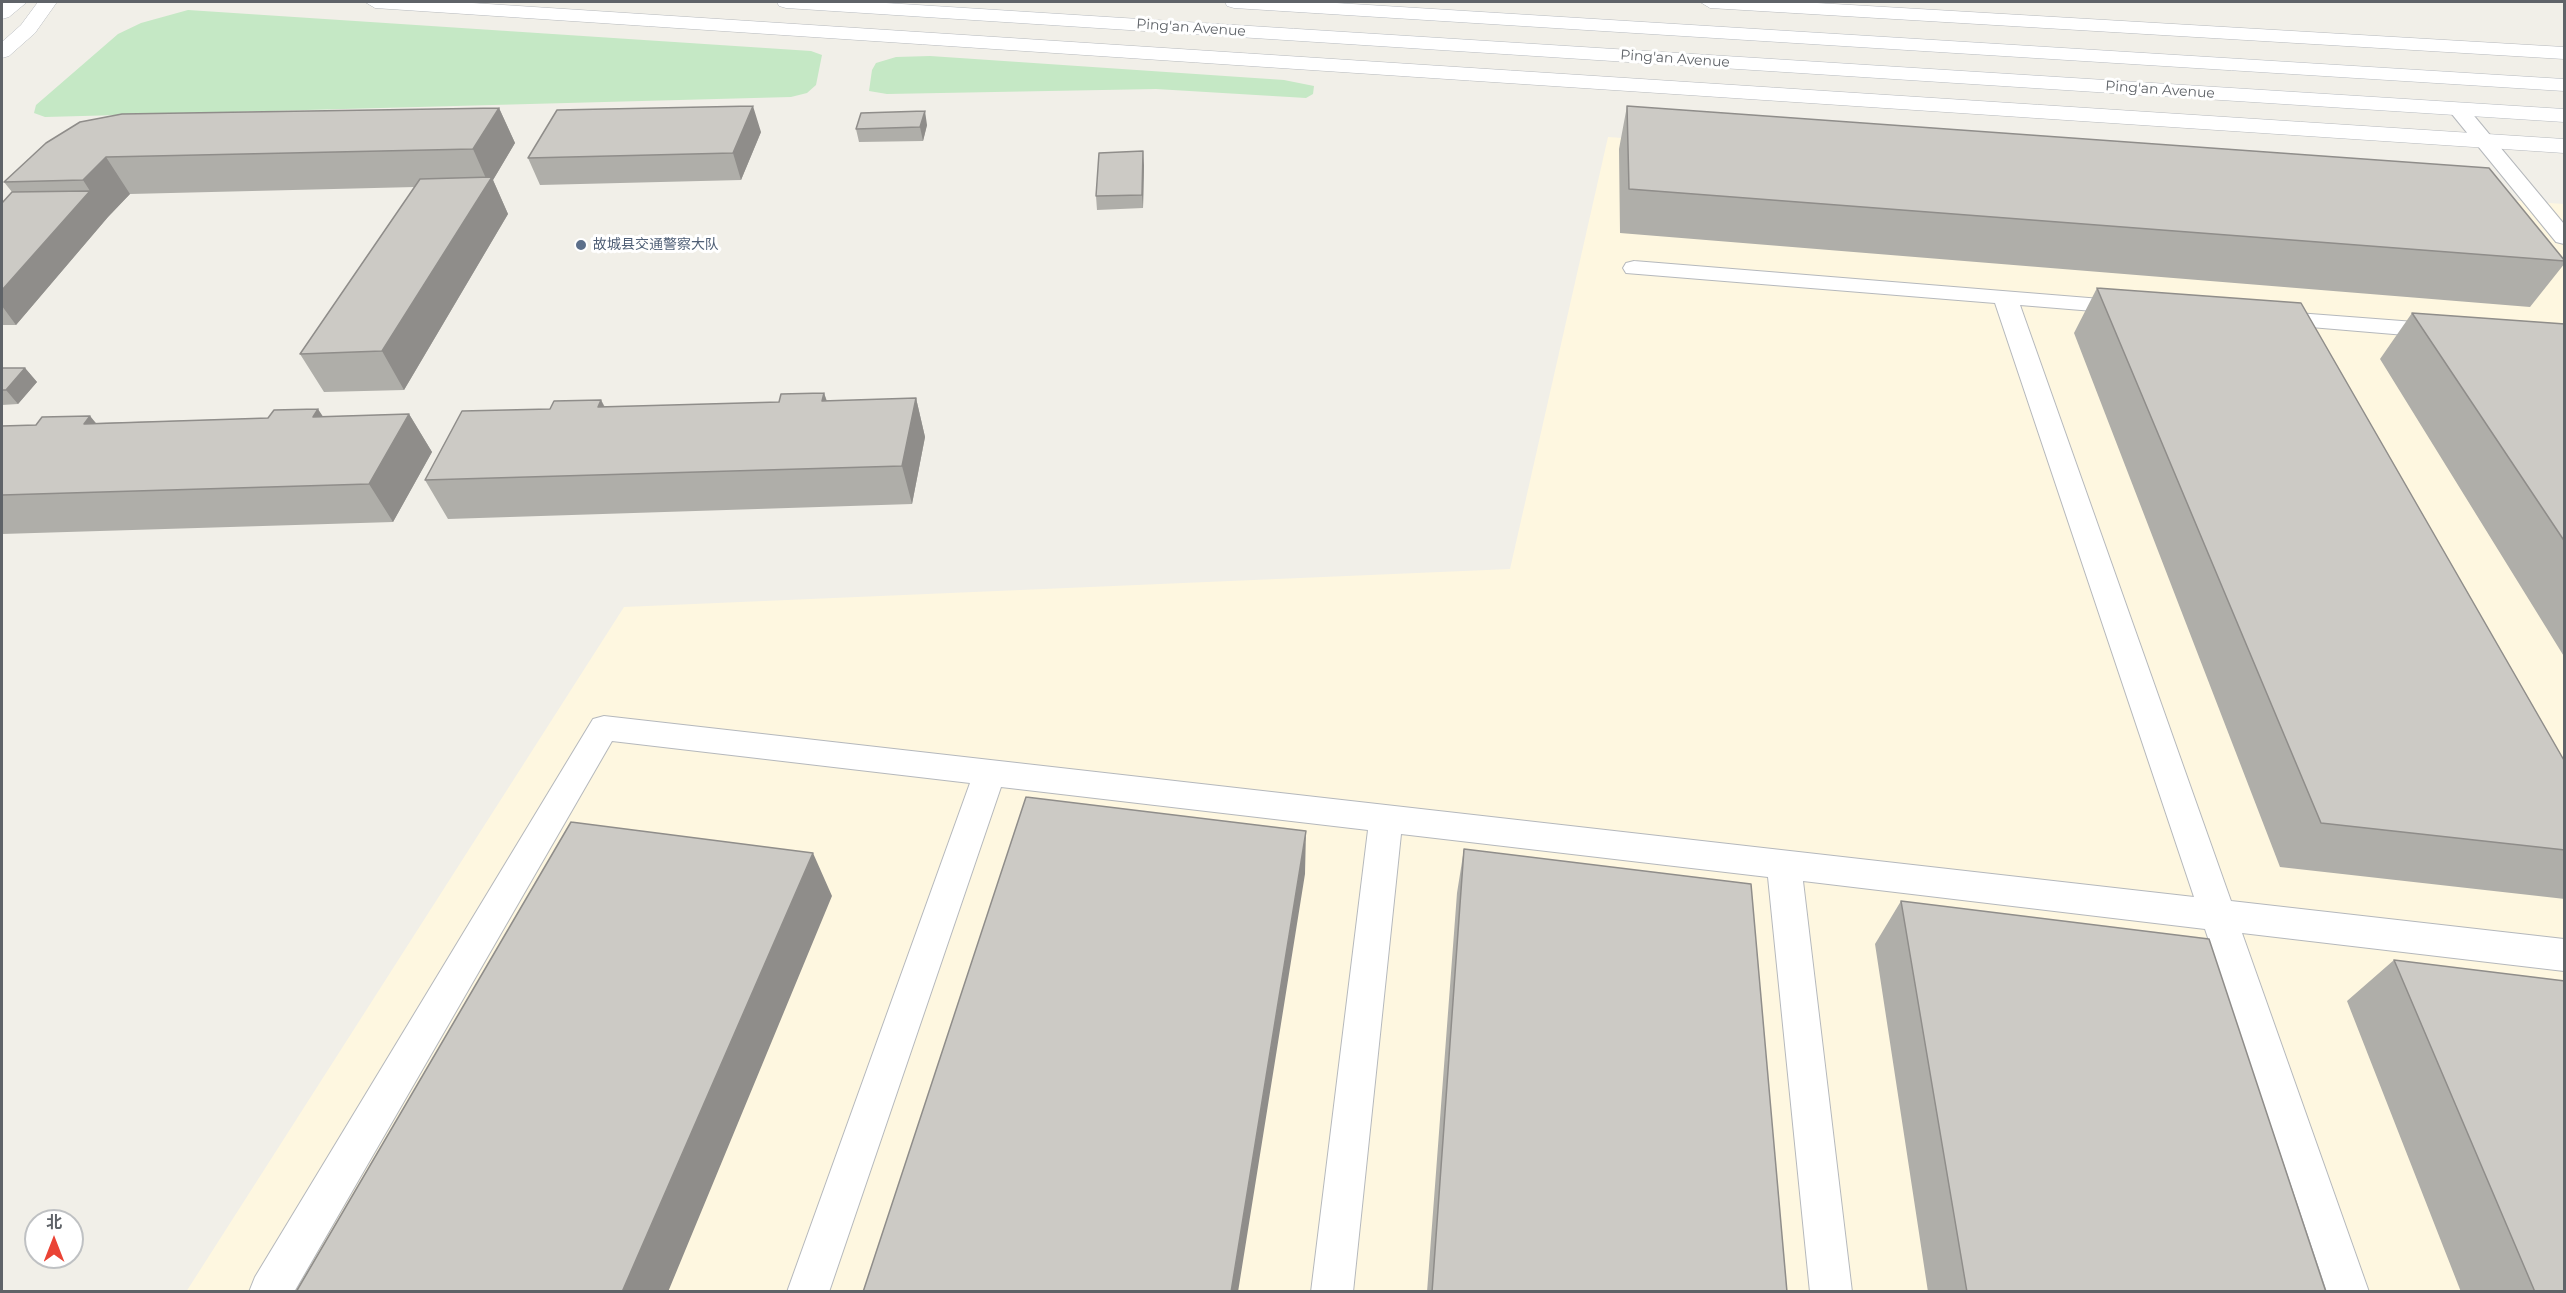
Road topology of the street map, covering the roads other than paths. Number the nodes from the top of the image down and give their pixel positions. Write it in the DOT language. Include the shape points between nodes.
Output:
graph roads {
  1 [pos="17,2"];
  2 [pos="47,2"];
  3 [pos="375,2"];
  4 [pos="786,2"];
  5 [pos="1234,2"];
  6 [pos="1710,2"];
  7 [pos="2,13"];
  8 [pos="2,52"];
  9 [pos="2565,53"];
  10 [pos="2565,85"];
  11 [pos="2458,109"];
  12 [pos="2565,116"];
  13 [pos="2484,141"];
  14 [pos="2565,146"];
  15 [pos="2565,237"];
  16 [pos="1634,268"];
  17 [pos="2005,297"];
  18 [pos="2146,308"];
  19 [pos="2253,316"];
  20 [pos="2300,320"];
  21 [pos="2461,333"];
  22 [pos="2317,351"];
  23 [pos="990,772"];
  24 [pos="1386,819"];
  25 [pos="1784,864"];
  26 [pos="2218,914"];
  27 [pos="2565,955"];
  28 [pos="270,1292"];
  29 [pos="808,1292"];
  30 [pos="1332,1292"];
  31 [pos="1831,1292"];
  32 [pos="2348,1292"];
  1 -- 7 [label="main road"];
  2 -- 8 [label="main road" via="28,29"];
  3 -- 13 [label="main road"];
  4 -- 11 [label="main road, Ping'an Avenue"];
  5 -- 10 [label="main road, Ping'an Avenue"];
  6 -- 9 [label="main road"];
  11 -- 12 [label="main road, Ping'an Avenue"];
  11 -- 13 [label="lane"];
  13 -- 14 [label="main road"];
  13 -- 15 [label="lane"];
  16 -- 17 [label="lane"];
  17 -- 18 [label="lane"];
  17 -- 26 [label="lane"];
  19 -- 20 [label="lane"];
  20 -- 21 [label="lane"];
  20 -- 22 [label="lane"];
  23 -- 24 [label="lane"];
  23 -- 28 [label="lane" via="604,728"];
  23 -- 29 [label="lane"];
  24 -- 25 [label="lane"];
  24 -- 30 [label="lane"];
  25 -- 26 [label="lane"];
  25 -- 31 [label="lane"];
  26 -- 27 [label="lane"];
  26 -- 32 [label="lane"];
}
